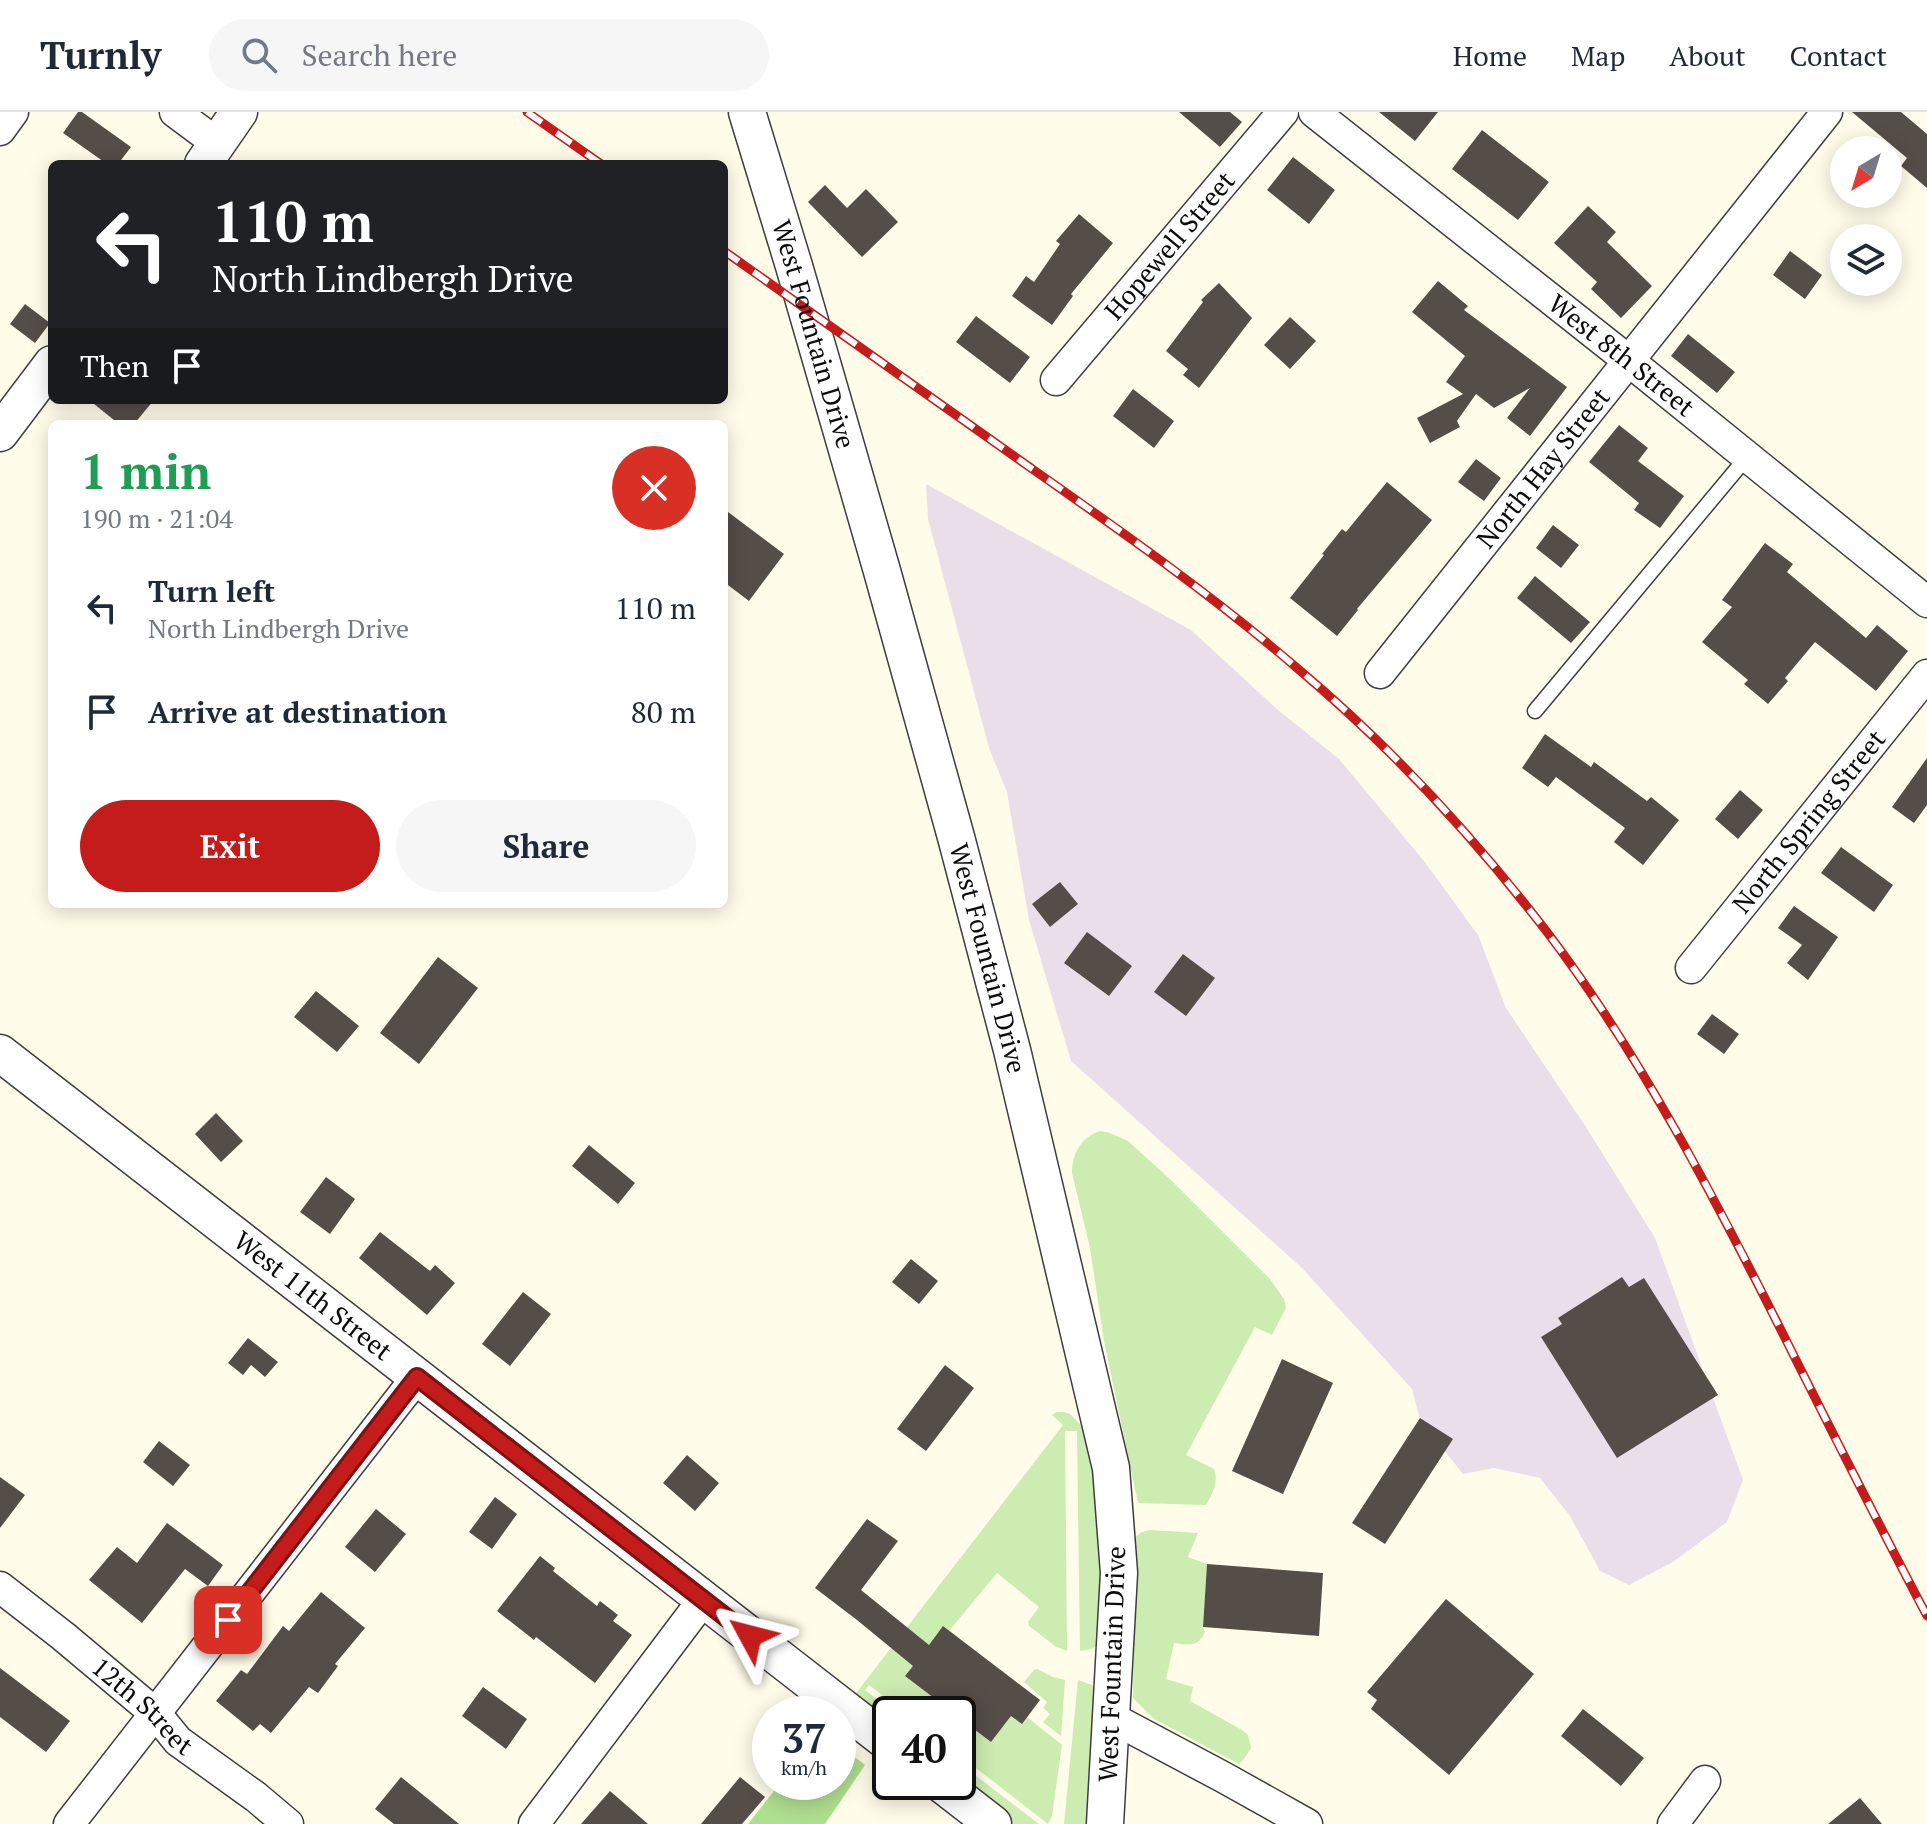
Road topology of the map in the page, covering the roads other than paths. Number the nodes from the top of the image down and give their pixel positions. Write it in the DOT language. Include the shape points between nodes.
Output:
graph roads {
  1 [pos="13,112"];
  2 [pos="175,112"];
  3 [pos="239,112"];
  4 [pos="747,112"];
  5 [pos="1283,112"];
  6 [pos="1314,112"];
  7 [pos="1827,112"];
  8 [pos="0,130"];
  9 [pos="210,154"];
  10 [pos="1629,361"];
  11 [pos="48,369"];
  12 [pos="1056,380"];
  13 [pos="0,433"];
  14 [pos="1747,457"];
  15 [pos="1927,602"];
  16 [pos="1380,673"];
  17 [pos="1927,675"];
  18 [pos="1535,711"];
  19 [pos="1691,968"];
  20 [pos="0,1053"];
  21 [pos="417,1377"];
  22 [pos="0,1587"];
  23 [pos="703,1600"];
  24 [pos="156,1714"];
  25 [pos="1112,1718"];
  26 [pos="872,1730"];
  27 [pos="1705,1781"];
  28 [pos="962,1800"];
  29 [pos="69,1824"];
  30 [pos="288,1824"];
  31 [pos="534,1824"];
  32 [pos="993,1824"];
  33 [pos="1105,1824"];
  34 [pos="1307,1824"];
  35 [pos="1673,1824"];
  1 -- 8 [label="street"];
  2 -- 9 [label="street"];
  3 -- 9 [label="street"];
  4 -- 25 [label="street, West Fountain Drive" via="952,822 1111,1468 1119,1573"];
  5 -- 12 [label="street, Hopewell Street"];
  6 -- 10 [label="street, West 8th Street"];
  7 -- 10 [label="street, North Hay Street"];
  10 -- 14 [label="street, West 8th Street"];
  10 -- 16 [label="street, North Hay Street"];
  11 -- 13 [label="street"];
  14 -- 15 [label="street, West 8th Street"];
  14 -- 18 [label="lane"];
  17 -- 19 [label="street, North Spring Street"];
  20 -- 21 [label="street, West 11th Street"];
  21 -- 23 [label="street, West 11th Street"];
  21 -- 24 [label="street"];
  22 -- 24 [label="street, 12th Street"];
  23 -- 26 [label="street, West 11th Street"];
  23 -- 31 [label="street"];
  24 -- 29 [label="street"];
  24 -- 30 [label="street, 12th Street" via="178,1741"];
  25 -- 33 [label="street, West Fountain Drive"];
  25 -- 34 [label="street"];
  27 -- 35 [label="street"];
  28 -- 32 [label="street"];
}
